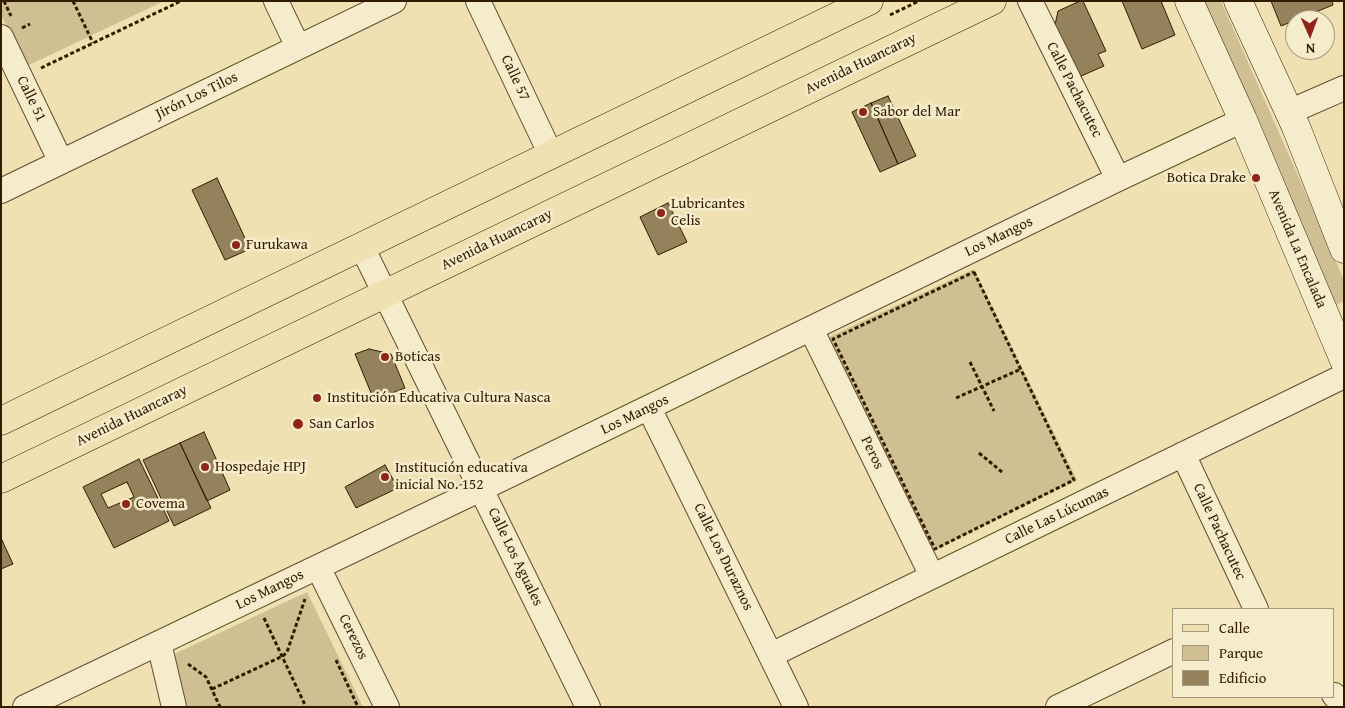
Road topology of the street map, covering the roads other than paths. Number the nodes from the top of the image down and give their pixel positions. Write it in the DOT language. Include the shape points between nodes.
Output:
graph roads {
  1 [pos="276,1"];
  2 [pos="394,1"];
  3 [pos="478,1"];
  4 [pos="869,1"];
  5 [pos="992,1"];
  6 [pos="1030,1"];
  7 [pos="1190,1"];
  8 [pos="1238,1"];
  9 [pos="1,37"];
  10 [pos="298,47"];
  11 [pos="1344,88"];
  12 [pos="1289,112"];
  13 [pos="1243,120"];
  14 [pos="551,155"];
  15 [pos="61,162"];
  16 [pos="1118,179"];
  17 [pos="1,191"];
  18 [pos="362,247"];
  19 [pos="1344,249"];
  20 [pos="385,294"];
  21 [pos="811,329"];
  22 [pos="1344,360"];
  23 [pos="1344,376"];
  24 [pos="649,408"];
  25 [pos="1,421"];
  26 [pos="1183,454"];
  27 [pos="2,478"];
  28 [pos="481,489"];
  29 [pos="318,567"];
  30 [pos="932,576"];
  31 [pos="1256,608"];
  32 [pos="159,643"];
  33 [pos="1172,652"];
  34 [pos="771,655"];
  35 [pos="1335,696"];
  36 [pos="1344,706"];
  37 [pos="26,707"];
  38 [pos="174,707"];
  39 [pos="388,707"];
  40 [pos="588,707"];
  41 [pos="796,707"];
  42 [pos="1058,707"];
  1 -- 10 [label="street"];
  2 -- 10 [label="street, Jirón Los Tilos"];
  3 -- 14 [label="street, Calle 57"];
  4 -- 14 [label="main road"];
  5 -- 20 [label="main road, Avenida Huancaray"];
  6 -- 16 [label="street, Calle Pachacutec"];
  7 -- 13 [label="main road, Avenida La Encalada"];
  8 -- 12 [label="main road"];
  9 -- 15 [label="street, Calle 51"];
  10 -- 15 [label="street, Jirón Los Tilos"];
  11 -- 12 [label="street"];
  12 -- 19 [label="main road"];
  13 -- 16 [label="street, Los Mangos"];
  13 -- 22 [label="main road, Avenida La Encalada"];
  14 -- 18 [label="main road"];
  15 -- 17 [label="street, Jirón Los Tilos"];
  16 -- 21 [label="street, Los Mangos"];
  18 -- 20 [label="street, Calle Los Aguales"];
  18 -- 25 [label="main road"];
  20 -- 27 [label="main road, Avenida Huancaray"];
  20 -- 28 [label="street, Calle Los Aguales"];
  21 -- 24 [label="street, Los Mangos"];
  21 -- 30 [label="street, Peros"];
  23 -- 26 [label="street, Calle Las Lúcumas"];
  24 -- 28 [label="street, Los Mangos"];
  24 -- 34 [label="street, Calle Los Duraznos"];
  26 -- 30 [label="street, Calle Las Lúcumas"];
  26 -- 31 [label="street, Calle Pachacutec"];
  28 -- 29 [label="street, Los Mangos"];
  28 -- 40 [label="street, Calle Los Aguales"];
  29 -- 32 [label="street, Los Mangos"];
  29 -- 39 [label="street, Cerezos"];
  30 -- 34 [label="street, Calle Las Lúcumas"];
  32 -- 37 [label="street, Los Mangos"];
  32 -- 38 [label="street"];
  33 -- 42 [label="street"];
  34 -- 41 [label="street, Calle Los Duraznos"];
  35 -- 36 [label="street"];
}
